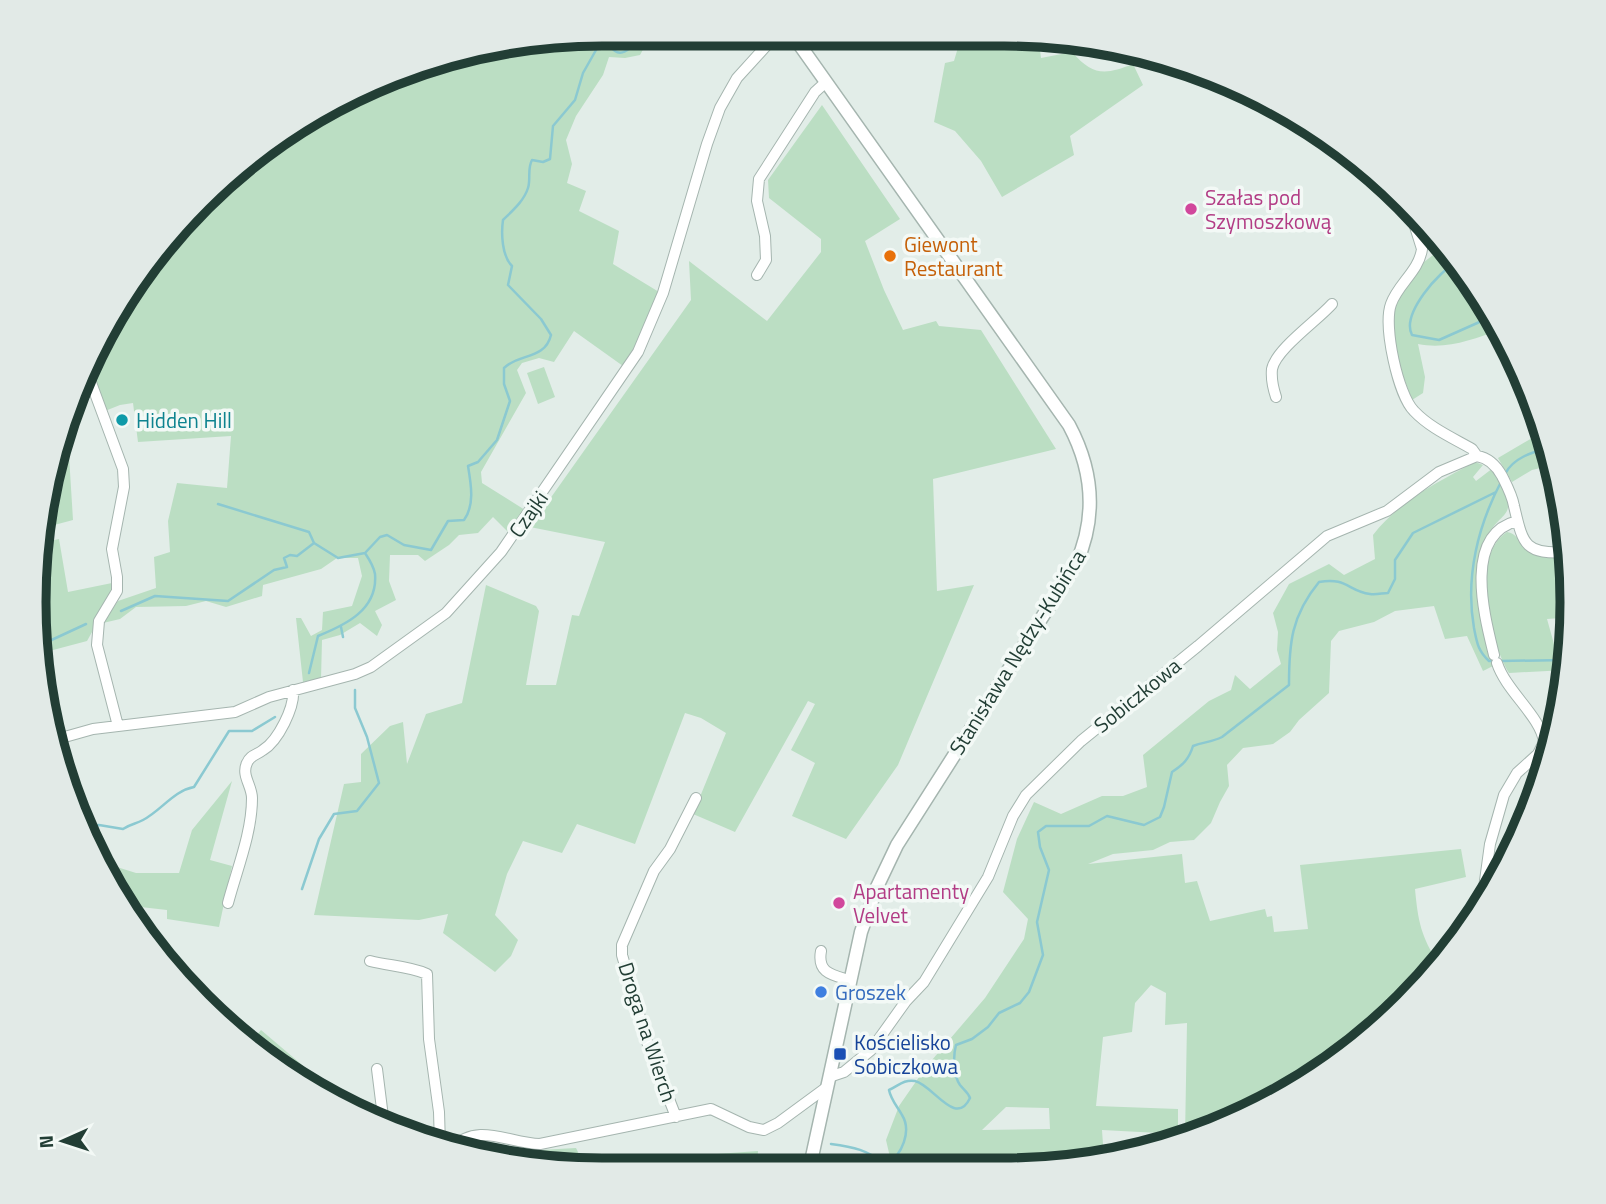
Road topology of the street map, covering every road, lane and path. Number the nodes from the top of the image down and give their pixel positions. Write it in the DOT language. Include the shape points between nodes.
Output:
graph roads {
  1 [pos="765,46"];
  2 [pos="800,46"];
  3 [pos="826,82"];
  4 [pos="1415,227"];
  5 [pos="757,275"];
  6 [pos="1332,304"];
  7 [pos="91,382"];
  8 [pos="1276,397"];
  9 [pos="1477,456"];
  10 [pos="1517,521"];
  11 [pos="1558,552"];
  12 [pos="293,690"];
  13 [pos="118,726"];
  14 [pos="62,738"];
  15 [pos="1543,740"];
  16 [pos="1542,745"];
  17 [pos="696,798"];
  18 [pos="1485,882"];
  19 [pos="228,903"];
  20 [pos="821,951"];
  21 [pos="370,961"];
  22 [pos="849,980"];
  23 [pos="377,1069"];
  24 [pos="828,1082"];
  25 [pos="383,1113"];
  26 [pos="676,1117"];
  27 [pos="440,1134"];
  28 [pos="461,1141"];
  29 [pos="812,1158"];
  1 -- 12 [label="street, Czajki" via="737,78 720,108 663,293 638,352 501,552 446,613 371,667"];
  2 -- 3 [label="street, Stanisława Nędzy-Kubińca"];
  3 -- 5 [label="street" via="758,178 766,260"];
  3 -- 22 [label="street, Stanisława Nędzy-Kubińca" via="1069,425 1087,470 1090,500 1086,535 1076,564 897,845 867,912"];
  4 -- 9 [label="street" via="1422,249 1394,298 1387,321 1399,378 1412,410"];
  6 -- 8 [label="street" via="1279,355 1272,367"];
  7 -- 13 [label="street" via="123,469 112,549 117,592 99,621 97,645"];
  9 -- 10 [label="street" via="1499,470"];
  9 -- 24 [label="street, Sobiczkowa" via="1439,472 1387,511 1327,536 1051,769 1013,816 988,877 924,982 871,1050"];
  10 -- 11 [label="street" via="1528,546"];
  10 -- 15 [label="street" via="1508,523 1489,545 1481,591 1503,679"];
  12 -- 13 [label="street, Czajki" via="235,712"];
  12 -- 19 [label="street" via="292,708 284,723 268,746 245,766 252,791 251,816"];
  13 -- 14 [label="street, Czajki"];
  16 -- 18 [label="street" via="1517,773 1499,807"];
  17 -- 26 [label="street, Droga na Wierch" via="654,871 622,945 648,1045"];
  20 -- 22 [label="street" via="824,972"];
  21 -- 27 [label="street" via="427,974"];
  22 -- 24 [label="street, Stanisława Nędzy-Kubińca"];
  23 -- 25 [label="street"];
  24 -- 26 [label="street, Sobiczkowa" via="764,1130 711,1109"];
  24 -- 29 [label="street, Stanisława Nędzy-Kubińca"];
  26 -- 28 [label="street" via="540,1144 491,1135"];
}
